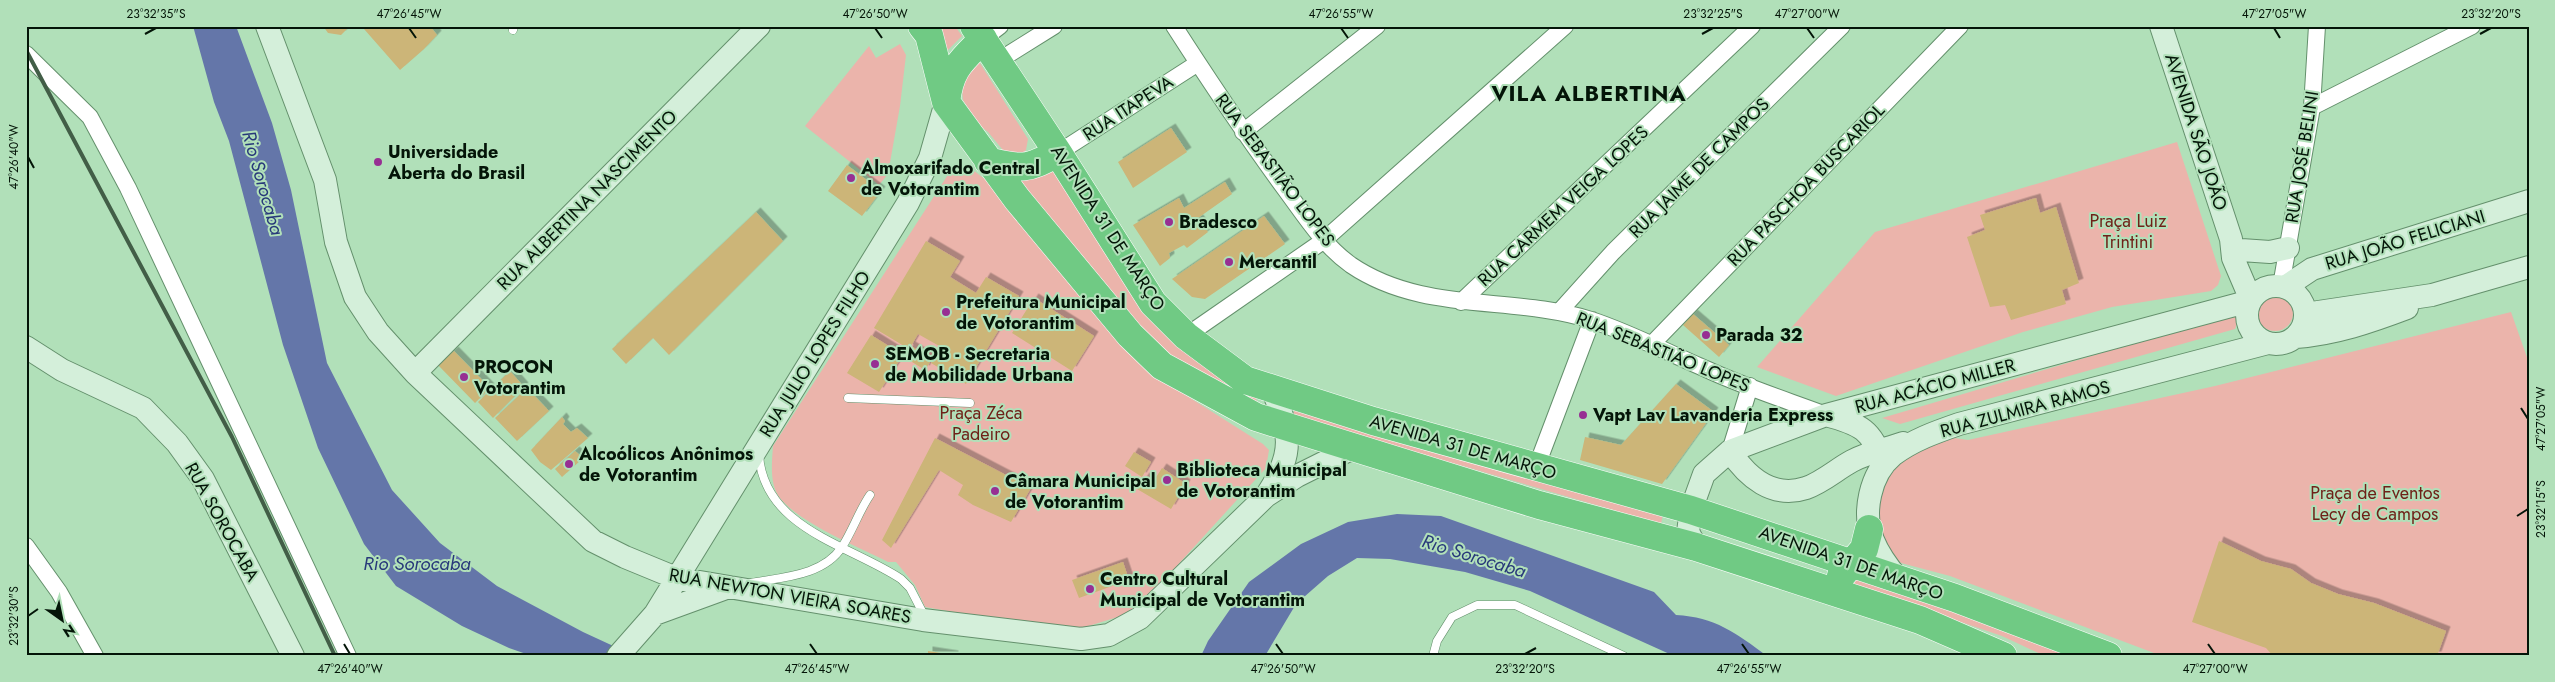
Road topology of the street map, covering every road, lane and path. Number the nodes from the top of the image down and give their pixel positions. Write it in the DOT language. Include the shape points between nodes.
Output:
graph roads {
  1 [pos="267,26"];
  2 [pos="759,26"];
  3 [pos="922,26"];
  4 [pos="1054,26"];
  5 [pos="1174,26"];
  6 [pos="1377,26"];
  7 [pos="1565,26"];
  8 [pos="1752,26"];
  9 [pos="1842,26"];
  10 [pos="1960,26"];
  11 [pos="2162,26"];
  12 [pos="2316,26"];
  13 [pos="2472,26"];
  14 [pos="989,38"];
  15 [pos="26,54"];
  16 [pos="1198,63"];
  17 [pos="946,102"];
  18 [pos="2312,107"];
  19 [pos="1243,132"];
  20 [pos="1058,153"];
  21 [pos="988,161"];
  22 [pos="2529,201"];
  23 [pos="1323,240"];
  24 [pos="2236,245"];
  25 [pos="2288,248"];
  26 [pos="2529,267"];
  27 [pos="2266,293"];
  28 [pos="2432,295"];
  29 [pos="1461,302"];
  30 [pos="1559,312"];
  31 [pos="2305,314"];
  32 [pos="1592,320"];
  33 [pos="1186,336"];
  34 [pos="2296,337"];
  35 [pos="2268,343"];
  36 [pos="1652,344"];
  37 [pos="26,347"];
  38 [pos="415,373"];
  39 [pos="1750,386"];
  40 [pos="1272,388"];
  41 [pos="848,398"];
  42 [pos="970,403"];
  43 [pos="1826,415"];
  44 [pos="1287,426"];
  45 [pos="759,447"];
  46 [pos="1353,448"];
  47 [pos="1730,451"];
  48 [pos="1881,458"];
  49 [pos="1536,468"];
  50 [pos="870,495"];
  51 [pos="1266,496"];
  52 [pos="1690,510"];
  53 [pos="1869,529"];
  54 [pos="26,546"];
  55 [pos="842,547"];
  56 [pos="1696,547"];
  57 [pos="1854,564"];
  58 [pos="676,578"];
  59 [pos="1898,579"];
  60 [pos="729,587"];
  61 [pos="1820,588"];
  62 [pos="652,618"];
  63 [pos="927,621"];
  64 [pos="96,656"];
  65 [pos="293,656"];
  66 [pos="348,656"];
  67 [pos="618,656"];
  68 [pos="1433,656"];
  69 [pos="1624,656"];
  70 [pos="2003,656"];
  71 [pos="2108,656"];
  1 -- 38 [label="main road, RUA NEWTON VIEIRA SOARES" via="325,180 336,242 355,297 378,332"];
  2 -- 38 [label="main road, RUA ALBERTINA NASCIMENTO"];
  3 -- 17 [label="highway, AVENIDA 31 DE MARÇO" via="928,35"];
  4 -- 14 [label="street"];
  5 -- 16 [label="street, RUA SEBASTIÃO LOPES"];
  6 -- 19 [label="street"];
  7 -- 23 [label="street"];
  8 -- 29 [label="street, RUA CARMEM VEIGA LOPES"];
  9 -- 30 [label="street, RUA JAIME DE CAMPOS" via="1613,252"];
  10 -- 36 [label="street, RUA PASCHOA BUSCARIOL"];
  11 -- 24 [label="main road, AVENIDA SÃO JOÃO"];
  12 -- 18 [label="street, RUA JOSÉ BELINI"];
  13 -- 18 [label="street"];
  14 -- 17 [label="highway" via="958,64 949,80"];
  14 -- 20 [label="highway, AVENIDA 31 DE MARÇO"];
  15 -- 66 [label="street" via="90,116 128,188"];
  16 -- 19 [label="street, RUA SEBASTIÃO LOPES"];
  16 -- 20 [label="street, RUA ITAPEVA"];
  17 -- 21 [label="highway, AVENIDA 31 DE MARÇO"];
  17 -- 45 [label="main road, RUA JULIO LOPES FILHO" via="930,158 908,203"];
  18 -- 25 [label="street, RUA JOSÉ BELINI"];
  19 -- 23 [label="street, RUA SEBASTIÃO LOPES"];
  20 -- 21 [label="highway" via="1024,168"];
  20 -- 33 [label="highway, AVENIDA 31 DE MARÇO" via="1153,303"];
  21 -- 44 [label="highway, AVENIDA 31 DE MARÇO" via="1117,319 1162,366 1256,417"];
  22 -- 27 [label="main road, RUA JOÃO FELICIANI" via="2312,269"];
  23 -- 29 [label="street, RUA SEBASTIÃO LOPES" via="1350,264 1386,284"];
  23 -- 33 [label="street"];
  24 -- 25 [label="main road" via="2270,252"];
  24 -- 27 [label="main road, AVENIDA SÃO JOÃO" via="2233,258"];
  25 -- 27 [label="street, RUA JOSÉ BELINI"];
  26 -- 28 [label="main road"];
  27 -- 31 [label="main road" via="2300,298"];
  27 -- 35 [label="main road" via="2247,309 2248,326 2260,340"];
  27 -- 43 [label="main road, RUA ACÁCIO MILLER"];
  28 -- 31 [label="main road"];
  28 -- 34 [label="main road" via="2366,324 2322,335"];
  29 -- 30 [label="street, RUA SEBASTIÃO LOPES"];
  30 -- 32 [label="street, RUA SEBASTIÃO LOPES"];
  31 -- 34 [label="main road" via="2303,327"];
  32 -- 36 [label="street, RUA SEBASTIÃO LOPES"];
  32 -- 49 [label="street"];
  33 -- 40 [label="highway, AVENIDA 31 DE MARÇO" via="1245,380"];
  34 -- 35 [label="main road" via="2286,343"];
  35 -- 48 [label="main road, RUA ZULMIRA RAMOS" via="1959,424 1922,437"];
  36 -- 39 [label="street, RUA SEBASTIÃO LOPES"];
  37 -- 65 [label="main road, RUA SOROCABA" via="62,370 143,408 177,443 203,479"];
  38 -- 58 [label="main road, RUA NEWTON VIEIRA SOARES" via="593,541"];
  39 -- 43 [label="street, RUA SEBASTIÃO LOPES"];
  39 -- 47 [label="street"];
  40 -- 44 [label="main road"];
  40 -- 49 [label="highway, AVENIDA 31 DE MARÇO"];
  41 -- 42 [label="lane"];
  43 -- 47 [label="main road, RUA ACÁCIO MILLER"];
  43 -- 48 [label="main road" via="1864,428 1874,440"];
  44 -- 46 [label="highway, AVENIDA 31 DE MARÇO"];
  44 -- 51 [label="main road" via="1285,461"];
  45 -- 55 [label="lane" via="760,464 776,503 793,520"];
  45 -- 58 [label="main road, RUA JULIO LOPES FILHO"];
  46 -- 51 [label="main road" via="1297,476"];
  46 -- 56 [label="highway, AVENIDA 31 DE MARÇO" via="1539,505"];
  47 -- 48 [label="main road, RUA ZULMIRA RAMOS" via="1741,467 1760,484 1775,490 1804,488 1853,460"];
  47 -- 52 [label="main road, RUA ACÁCIO MILLER" via="1704,474"];
  48 -- 53 [label="main road" via="1869,506"];
  49 -- 52 [label="highway, AVENIDA 31 DE MARÇO"];
  50 -- 55 [label="lane"];
  51 -- 63 [label="main road, RUA NEWTON VIEIRA SOARES" via="1140,618 1110,634 1081,639"];
  52 -- 56 [label="main road, RUA ACÁCIO MILLER" via="1688,532"];
  52 -- 57 [label="highway, AVENIDA 31 DE MARÇO"];
  53 -- 57 [label="highway" via="1864,549"];
  53 -- 59 [label="main road" via="1882,558"];
  54 -- 64 [label="street" via="59,592"];
  55 -- 60 [label="lane" via="825,565 798,574"];
  55 -- 63 [label="lane" via="901,579 910,588"];
  56 -- 61 [label="highway, AVENIDA 31 DE MARÇO"];
  57 -- 59 [label="highway, AVENIDA 31 DE MARÇO"];
  57 -- 61 [label="highway" via="1840,577"];
  58 -- 60 [label="main road, RUA NEWTON VIEIRA SOARES"];
  58 -- 62 [label="main road, RUA JULIO LOPES FILHO"];
  59 -- 71 [label="highway, AVENIDA 31 DE MARÇO"];
  60 -- 62 [label="main road"];
  60 -- 63 [label="main road, RUA NEWTON VIEIRA SOARES"];
  61 -- 70 [label="highway, AVENIDA 31 DE MARÇO" via="1920,620"];
  62 -- 67 [label="main road, RUA JULIO LOPES FILHO"];
  68 -- 69 [label="lane" via="1452,617 1477,605 1514,605"];
}
